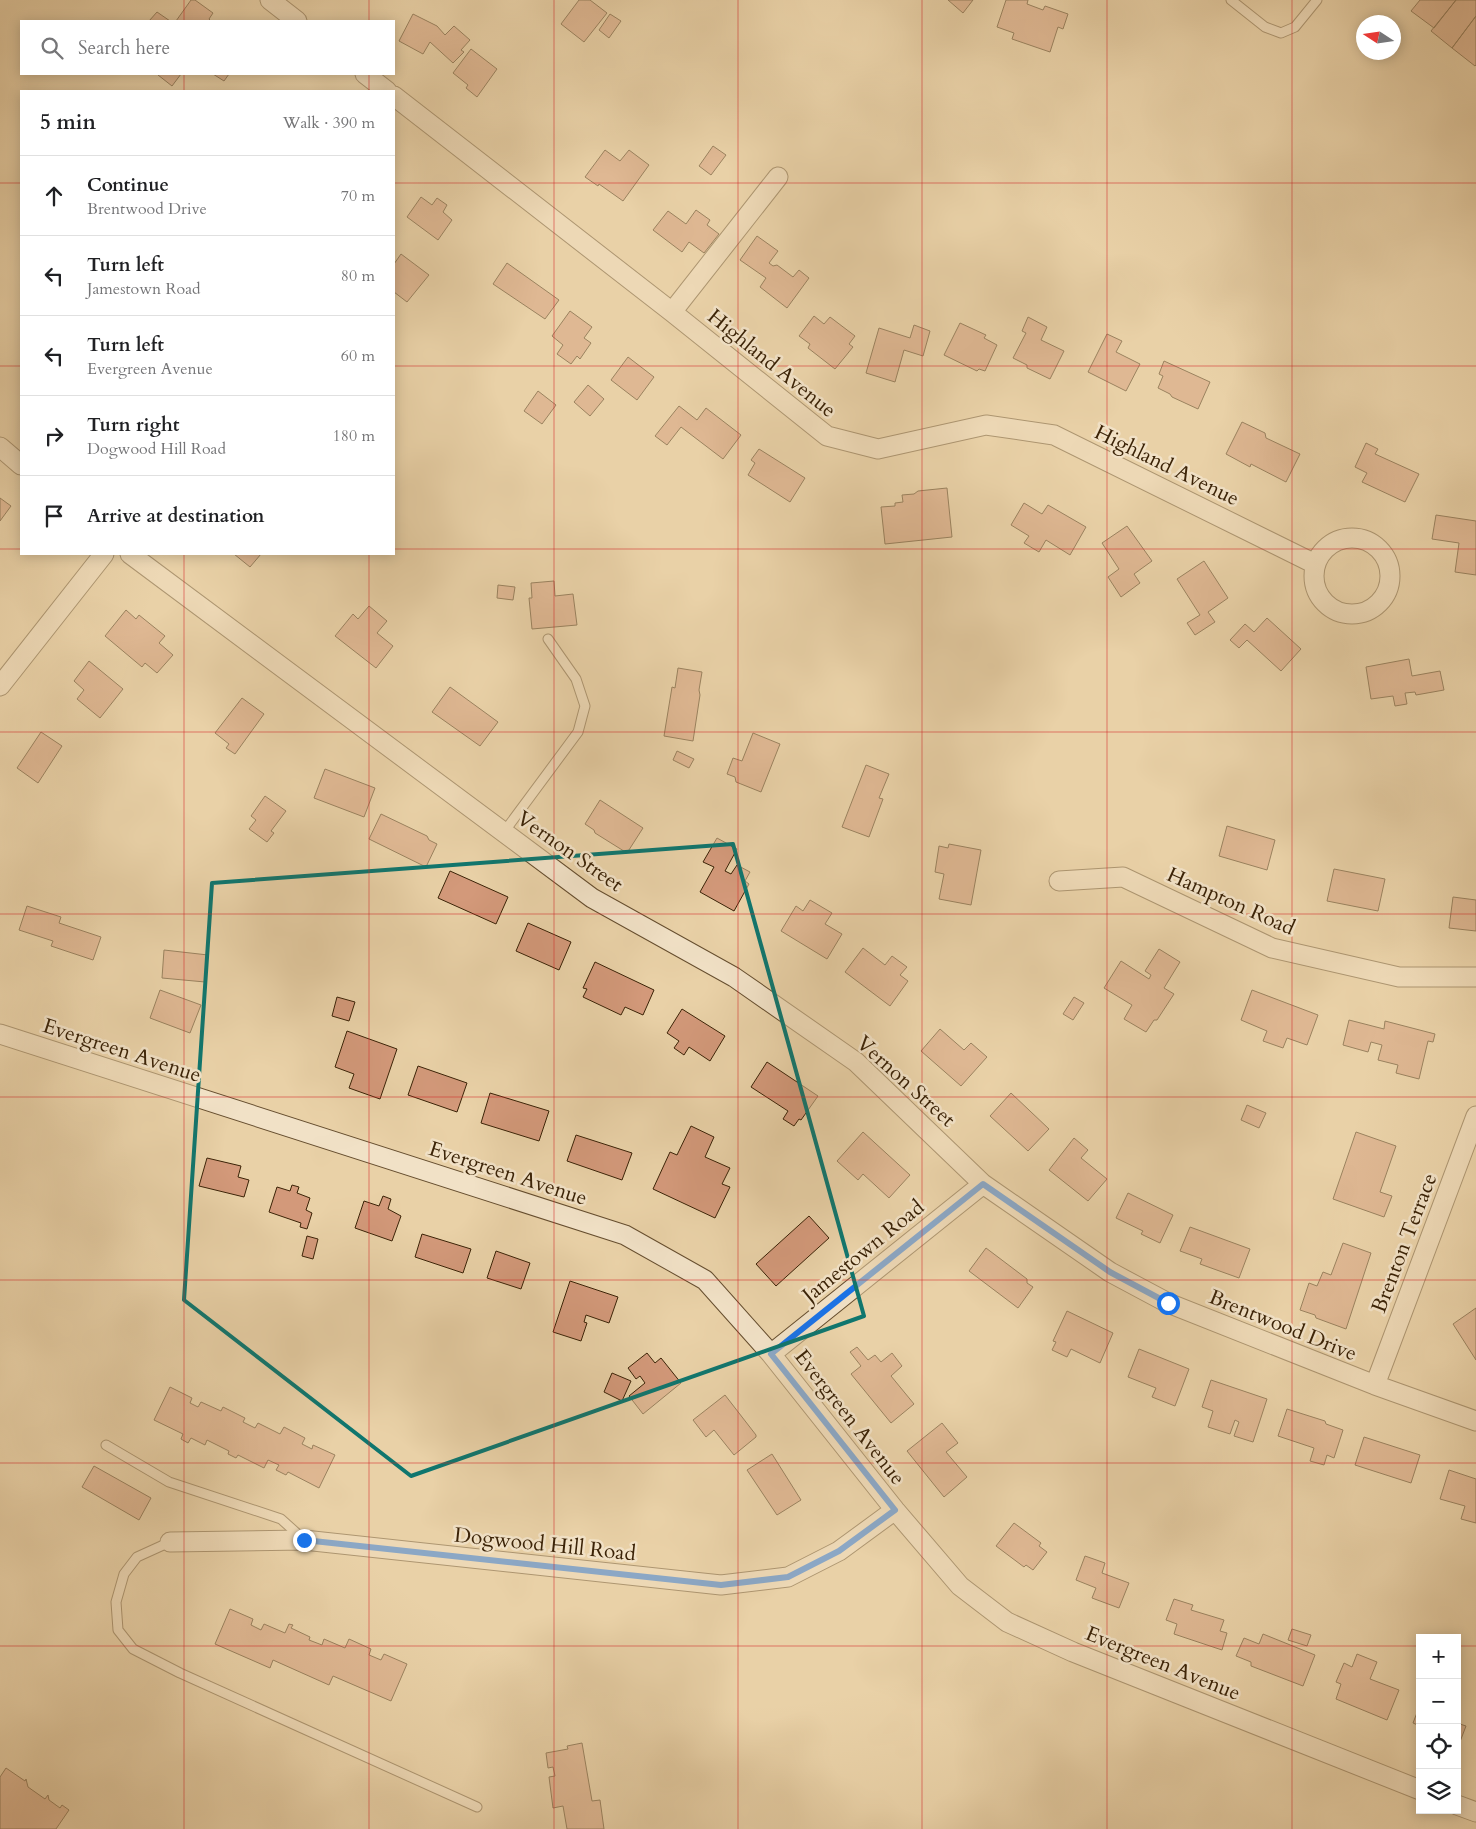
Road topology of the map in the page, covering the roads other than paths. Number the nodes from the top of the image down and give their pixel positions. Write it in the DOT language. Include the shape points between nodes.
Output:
graph roads {
  1 [pos="1231,0"];
  2 [pos="1317,0"];
  3 [pos="366,75"];
  4 [pos="386,90"];
  5 [pos="395,97"];
  6 [pos="778,177"];
  7 [pos="672,312"];
  8 [pos="0,447"];
  9 [pos="20,464"];
  10 [pos="103,555"];
  11 [pos="131,555"];
  12 [pos="1315,564"];
  13 [pos="548,639"];
  14 [pos="0,686"];
  15 [pos="504,832"];
  16 [pos="1059,880"];
  17 [pos="1476,977"];
  18 [pos="0,1034"];
  19 [pos="1476,1116"];
  20 [pos="983,1184"];
  21 [pos="771,1354"];
  22 [pos="1375,1385"];
  23 [pos="1476,1421"];
  24 [pos="106,1445"];
  25 [pos="895,1510"];
  26 [pos="304,1540"];
  27 [pos="170,1542"];
  28 [pos="1416,1788"];
  29 [pos="1461,1806"];
  30 [pos="477,1807"];
  31 [pos="1476,1812"];
  1 -- 2 [label="lane" via="1265,27 1281,33 1296,27"];
  3 -- 4 [label="street"];
  5 -- 7 [label="street, Highland Avenue"];
  6 -- 7 [label="street"];
  7 -- 12 [label="street, Highland Avenue" via="827,436 878,449 986,425 1054,435"];
  8 -- 9 [label="street"];
  10 -- 14 [label="street"];
  11 -- 15 [label="street, Vernon Street"];
  12 -- 12 [label="street" via="1331,543 1343,538 1362,539 1379,548 1387,559 1390,584 1377,606 1354,615 1342,613 1321,600 1315,588"];
  13 -- 15 [label="lane" via="576,679 585,706 578,732"];
  15 -- 20 [label="street, Vernon Street" via="592,898 734,977 856,1062"];
  16 -- 17 [label="street, Hampton Road" via="1123,877 1272,948 1398,977"];
  18 -- 21 [label="street, Evergreen Avenue" via="625,1234 705,1280"];
  19 -- 22 [label="street, Brenton Terrace"];
  20 -- 21 [label="street, Jamestown Road"];
  20 -- 22 [label="street, Brentwood Drive" via="1110,1272 1168,1303"];
  21 -- 25 [label="street, Evergreen Avenue"];
  22 -- 23 [label="street, Brentwood Drive"];
  24 -- 26 [label="lane" via="169,1482 281,1519"];
  25 -- 26 [label="street, Dogwood Hill Road" via="839,1551 788,1577 721,1585"];
  25 -- 28 [label="street, Evergreen Avenue" via="960,1586 1007,1622 1073,1652"];
  26 -- 27 [label="street, Dogwood Hill Road"];
  27 -- 30 [label="lane" via="136,1557 124,1574 116,1602 118,1630 133,1649"];
  29 -- 31 [label="street"];
}
